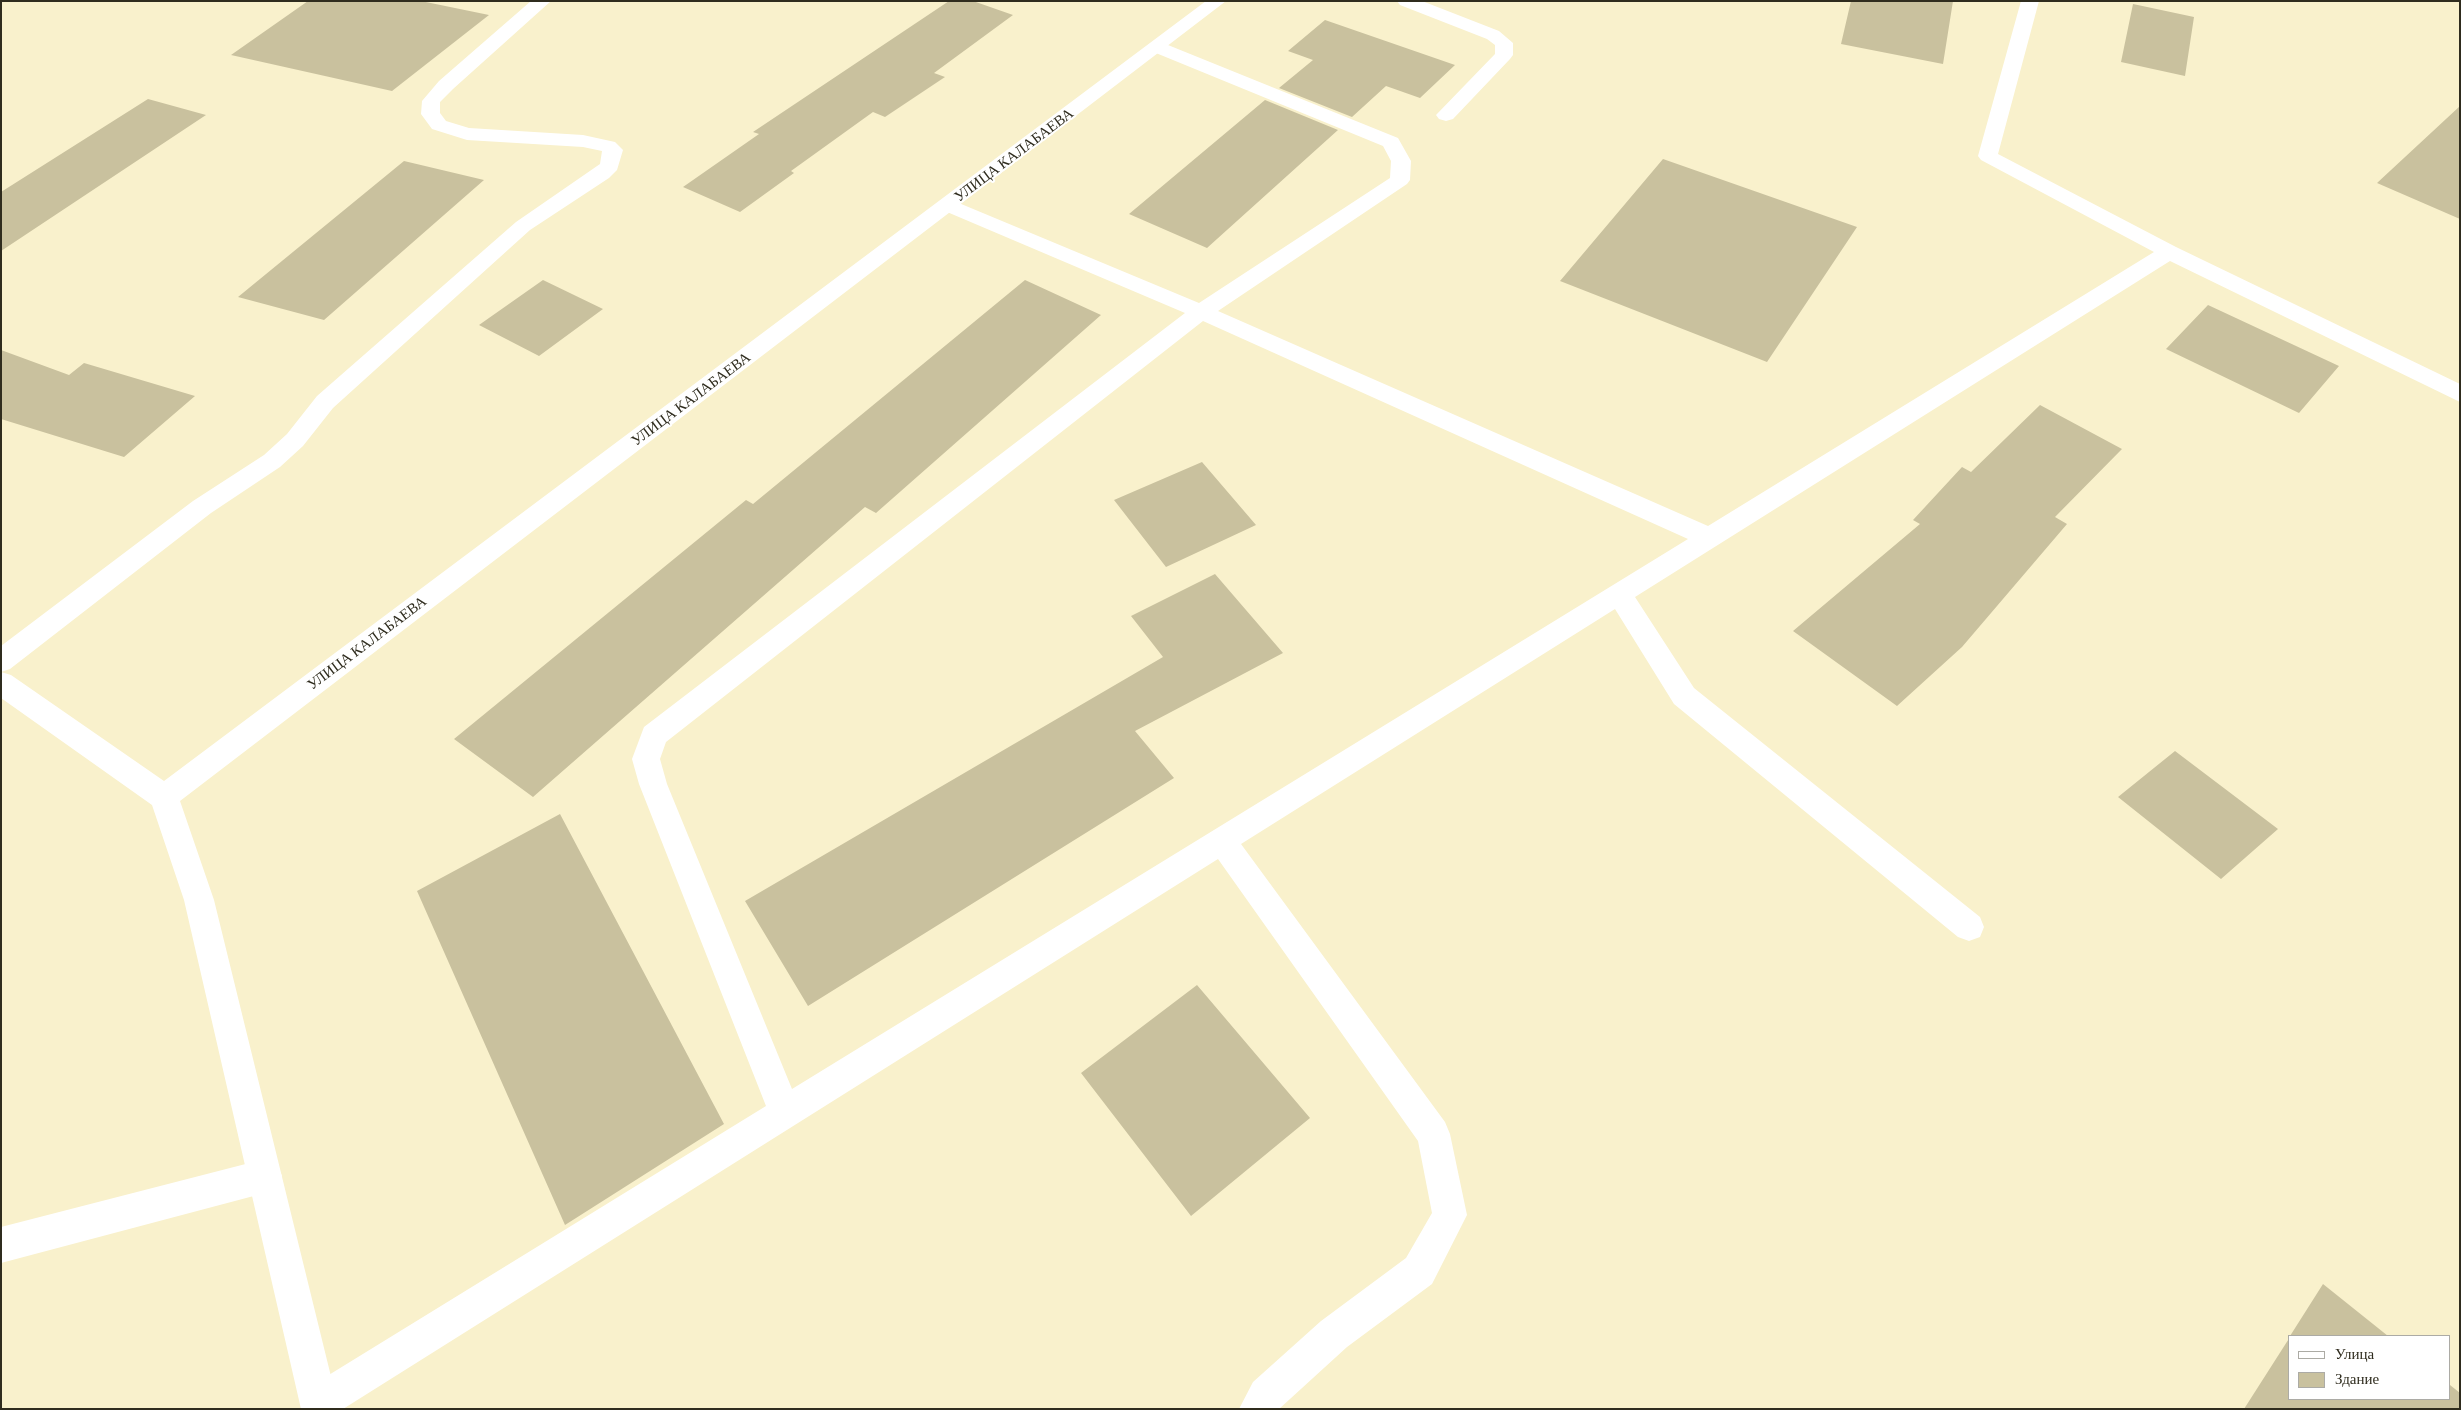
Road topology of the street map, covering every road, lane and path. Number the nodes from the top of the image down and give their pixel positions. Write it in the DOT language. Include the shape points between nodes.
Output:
graph roads {
  1 [pos="542,1"];
  2 [pos="1217,1"];
  3 [pos="1406,1"];
  4 [pos="2030,1"];
  5 [pos="1157,47"];
  6 [pos="1446,115"];
  7 [pos="947,205"];
  8 [pos="2169,252"];
  9 [pos="1202,312"];
  10 [pos="2460,394"];
  11 [pos="1710,538"];
  12 [pos="1619,594"];
  13 [pos="1,661"];
  14 [pos="1,683"];
  15 [pos="164,797"];
  16 [pos="1222,841"];
  17 [pos="1970,927"];
  18 [pos="785,1112"];
  19 [pos="265,1176"];
  20 [pos="1,1245"];
  21 [pos="319,1405"];
  22 [pos="1258,1409"];
  1 -- 13 [label="street" via="430,101 430,114 439,125 466,134 584,141 608,146 613,150 610,166 523,226 325,402 295,440 272,461 202,507"];
  2 -- 5 [label="street, УЛИЦА КАЛАБАЕВА"];
  3 -- 6 [label="street" via="1493,35 1504,43 1504,55"];
  4 -- 8 [label="street" via="1988,156"];
  5 -- 7 [label="street, УЛИЦА КАЛАБАЕВА"];
  5 -- 9 [label="street" via="1390,142 1401,161 1400,180"];
  7 -- 9 [label="street"];
  7 -- 15 [label="street, УЛИЦА КАЛАБАЕВА"];
  8 -- 10 [label="street"];
  8 -- 11 [label="street"];
  9 -- 11 [label="street"];
  9 -- 18 [label="street" via="654,735 646,759 653,784"];
  11 -- 12 [label="street"];
  12 -- 16 [label="street"];
  12 -- 17 [label="street" via="1684,696"];
  14 -- 15 [label="street"];
  15 -- 19 [label="street" via="199,900"];
  16 -- 18 [label="street"];
  16 -- 22 [label="street" via="1433,1134 1450,1215 1419,1271 1334,1334 1266,1395"];
  18 -- 21 [label="street"];
  19 -- 20 [label="street"];
  19 -- 21 [label="street"];
}
